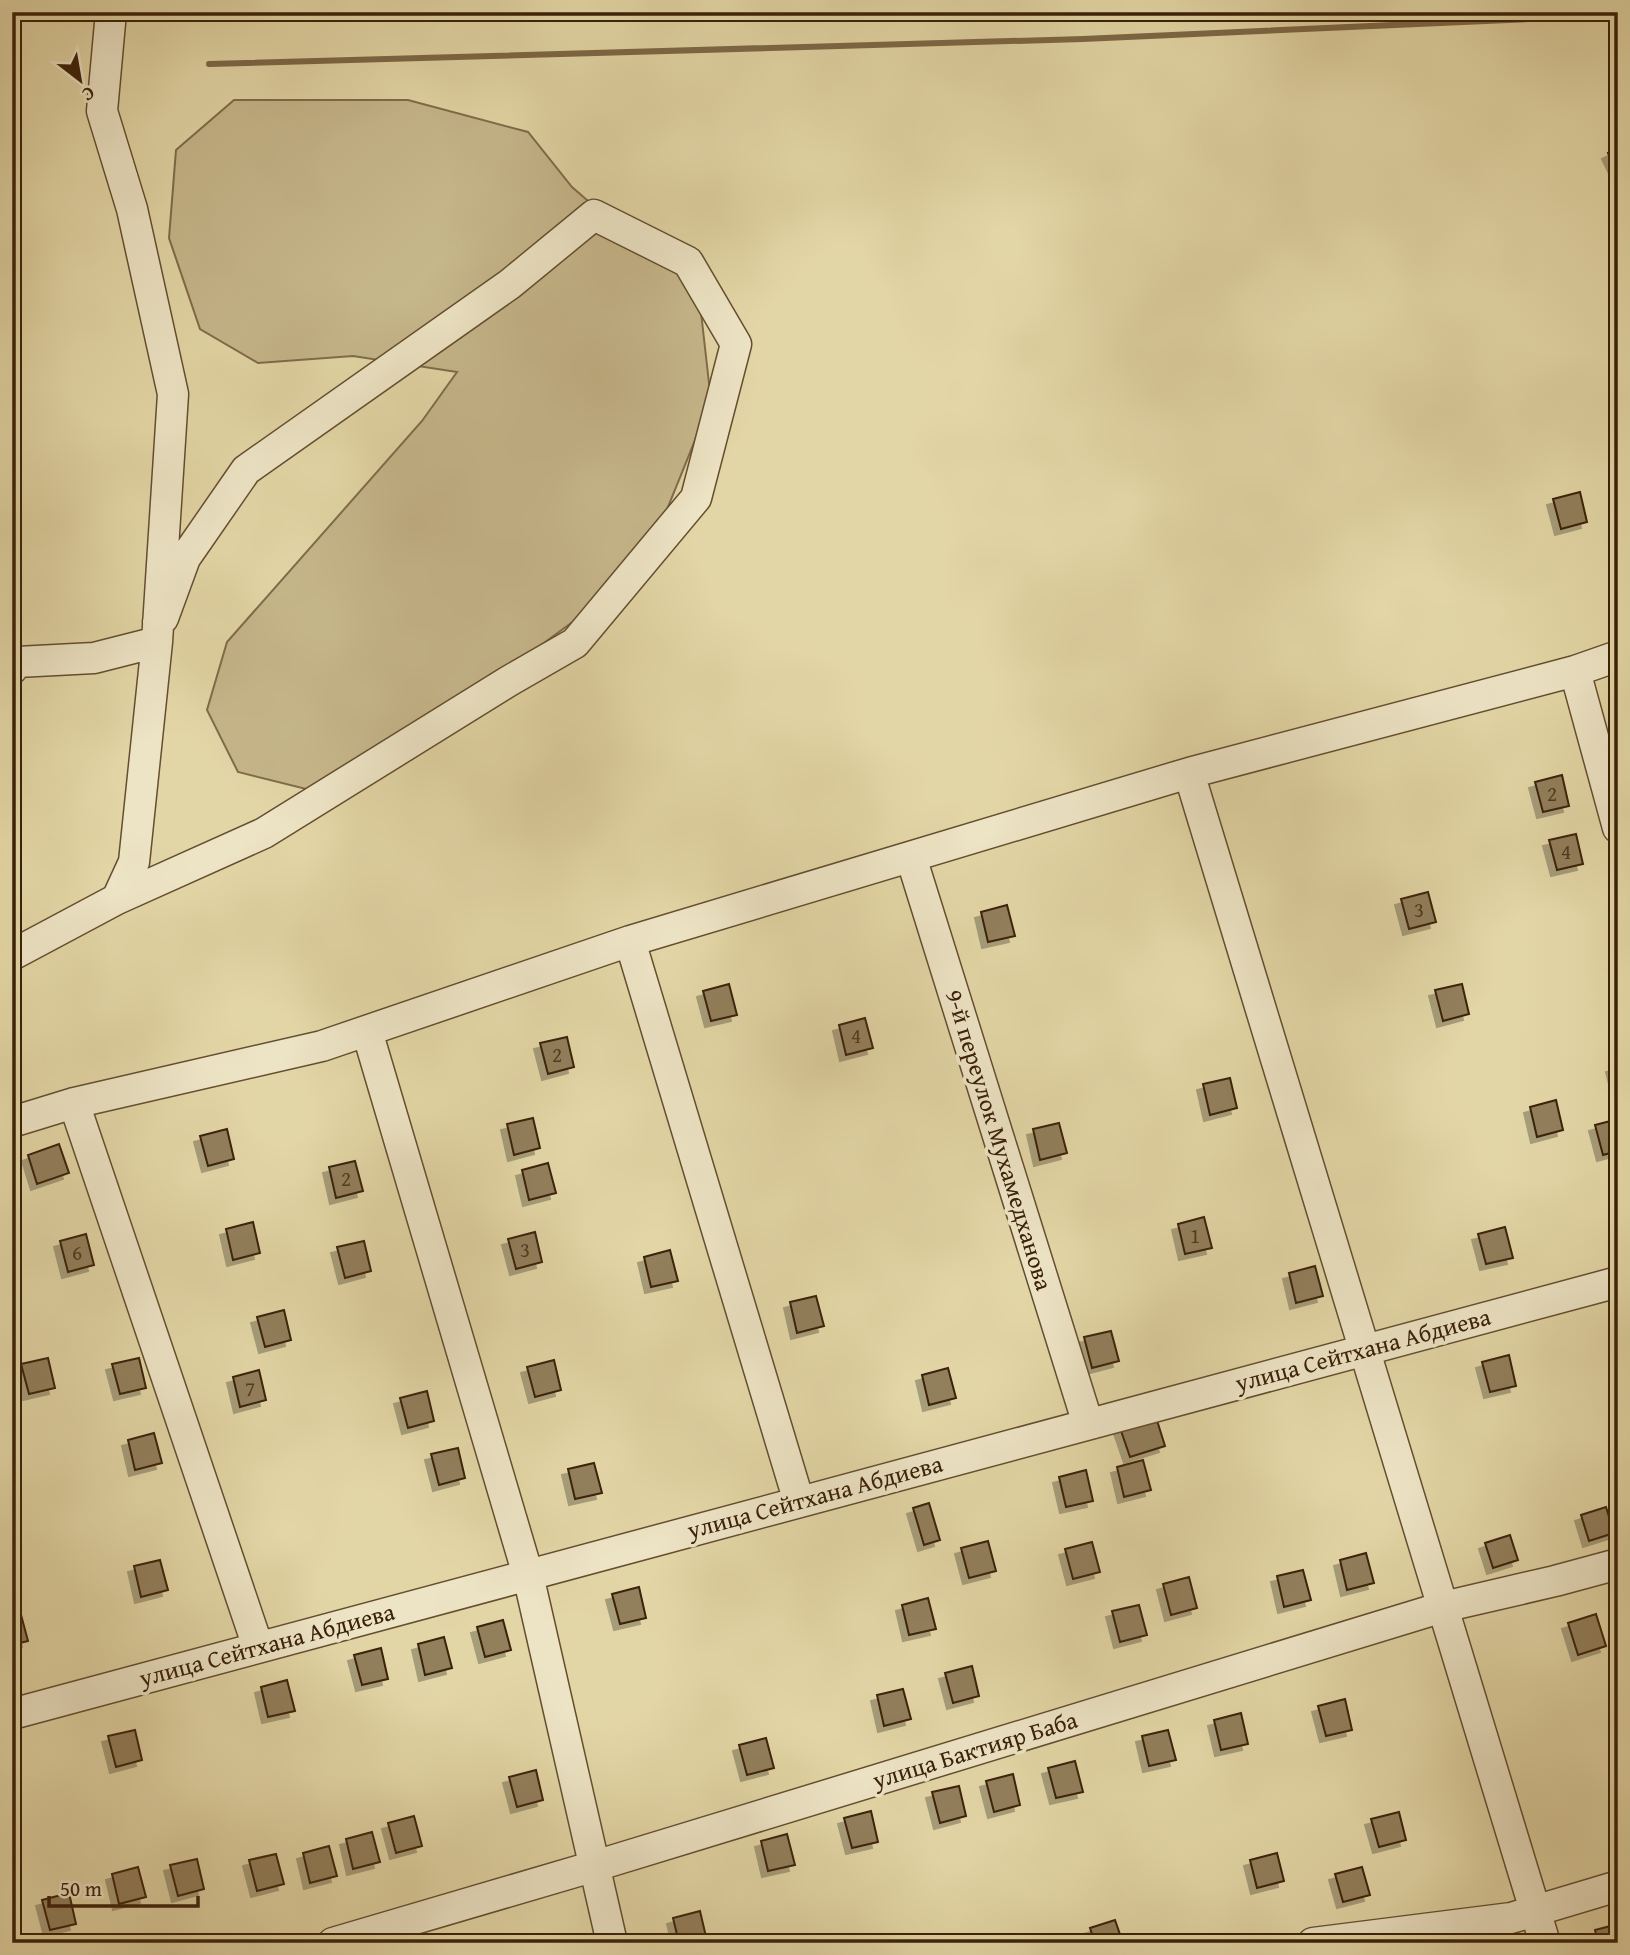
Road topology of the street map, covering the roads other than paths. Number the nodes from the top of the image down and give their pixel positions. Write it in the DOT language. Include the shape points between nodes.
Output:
graph roads {
  1 [pos="111,12"];
  2 [pos="158,632"];
  3 [pos="1618,656"];
  4 [pos="12,669"];
  5 [pos="1575,671"];
  6 [pos="1189,773"];
  7 [pos="1618,828"];
  8 [pos="911,857"];
  9 [pos="117,899"];
  10 [pos="630,941"];
  11 [pos="12,955"];
  12 [pos="367,1031"];
  13 [pos="75,1103"];
  14 [pos="12,1122"];
  15 [pos="1618,1282"];
  16 [pos="1365,1350"];
  17 [pos="1088,1424"];
  18 [pos="799,1502"];
  19 [pos="1618,1563"];
  20 [pos="528,1575"];
  21 [pos="1443,1607"];
  22 [pos="258,1647"];
  23 [pos="12,1714"];
  24 [pos="595,1866"];
  25 [pos="1618,1886"];
  26 [pos="1535,1910"];
  27 [pos="1317,1942"];
  28 [pos="333,1943"];
  29 [pos="612,1943"];
  30 [pos="1545,1943"];
  1 -- 2 [label="street" via="102,111 132,209 173,394"];
  2 -- 4 [label="street" via="93,658 17,662"];
  2 -- 9 [label="street" via="134,862"];
  2 -- 9 [label="street" via="185,558 246,470 510,284 594,215 688,262 736,344 696,498 575,643 264,833"];
  3 -- 5 [label="street"];
  5 -- 6 [label="street"];
  5 -- 7 [label="street"];
  6 -- 8 [label="street"];
  6 -- 16 [label="street"];
  8 -- 10 [label="street"];
  8 -- 17 [label="street, 9-й переулок Мухамедханова"];
  9 -- 11 [label="street"];
  10 -- 12 [label="street"];
  10 -- 18 [label="street"];
  12 -- 13 [label="street" via="322,1046"];
  12 -- 20 [label="street"];
  13 -- 14 [label="street"];
  13 -- 22 [label="street"];
  15 -- 16 [label="street, улица Сейтхана Абдиева"];
  16 -- 17 [label="street, улица Сейтхана Абдиева"];
  16 -- 21 [label="street"];
  17 -- 18 [label="street, улица Сейтхана Абдиева"];
  18 -- 20 [label="street, улица Сейтхана Абдиева"];
  19 -- 21 [label="street, улица Бактияр Баба"];
  20 -- 22 [label="street, улица Сейтхана Абдиева"];
  20 -- 24 [label="street"];
  21 -- 24 [label="street, улица Бактияр Баба"];
  21 -- 26 [label="street"];
  22 -- 23 [label="street, улица Сейтхана Абдиева"];
  24 -- 28 [label="street, улица Бактияр Баба"];
  24 -- 29 [label="street"];
  25 -- 26 [label="street"];
  26 -- 27 [label="street"];
  26 -- 30 [label="street"];
}
